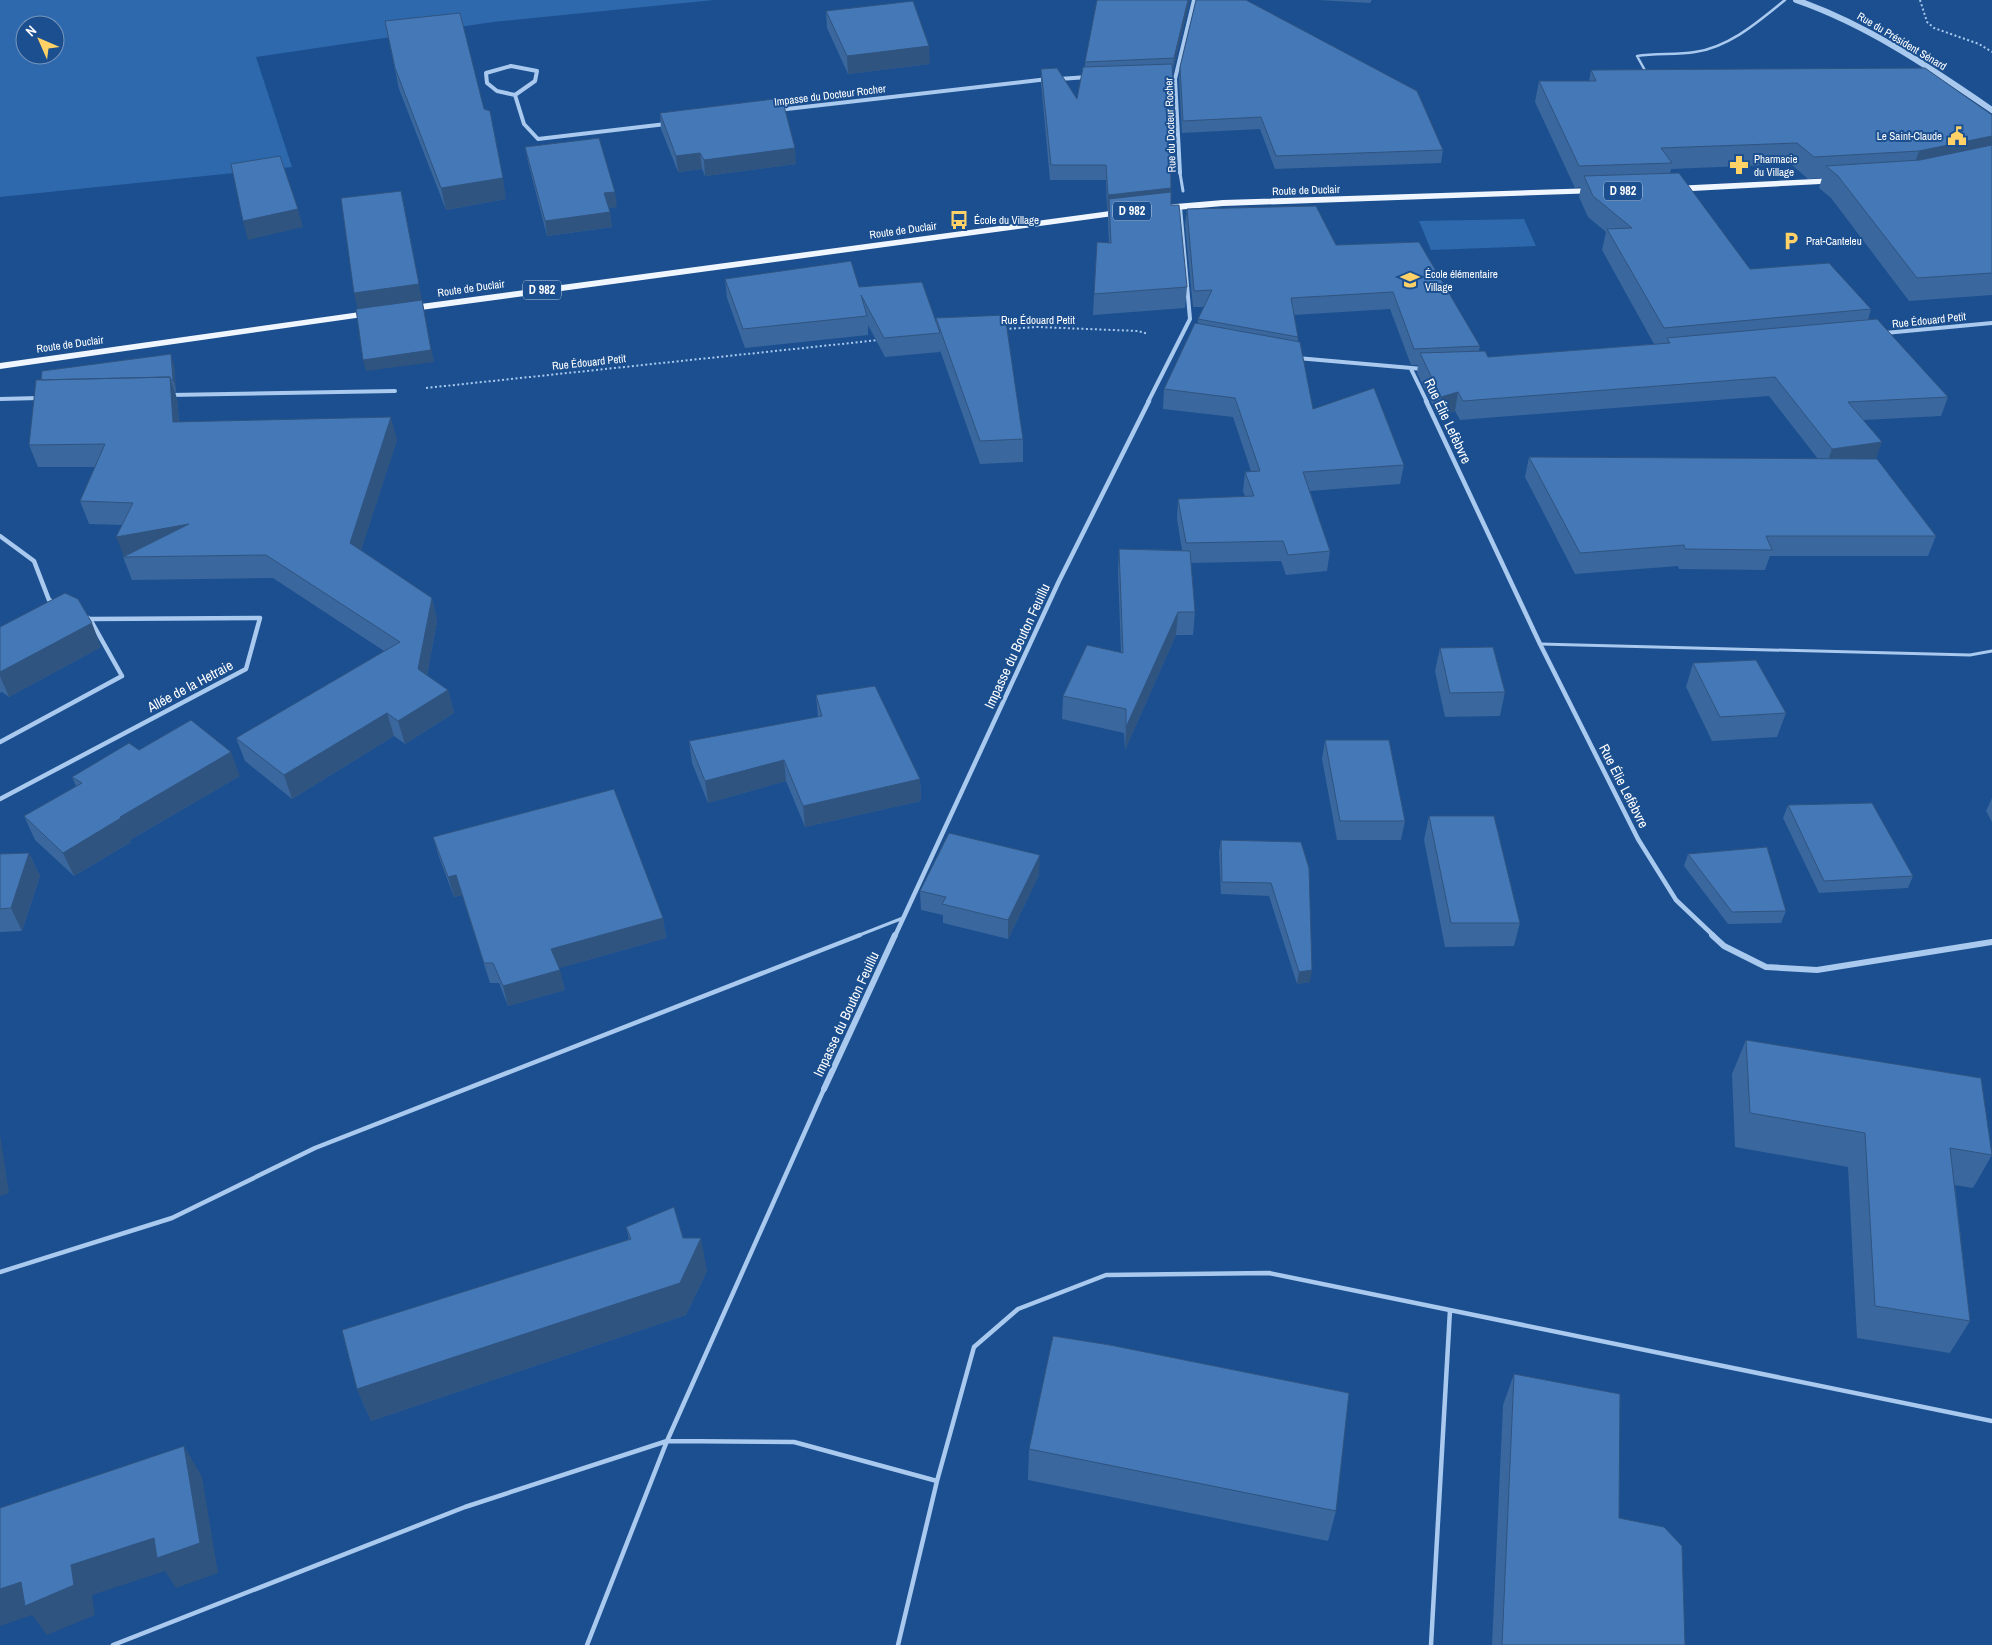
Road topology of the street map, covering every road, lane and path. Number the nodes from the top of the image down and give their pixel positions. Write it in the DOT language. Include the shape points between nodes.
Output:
graph roads {
  1 [pos="1194,0"];
  2 [pos="1785,0"];
  3 [pos="1796,0"];
  4 [pos="1920,0"];
  5 [pos="1992,52"];
  6 [pos="1166,74"];
  7 [pos="1176,74"];
  8 [pos="1098,77"];
  9 [pos="1649,78"];
  10 [pos="515,95"];
  11 [pos="1992,110"];
  12 [pos="774,111"];
  13 [pos="676,122"];
  14 [pos="1180,173"];
  15 [pos="1845,181"];
  16 [pos="1668,189"];
  17 [pos="1183,191"];
  18 [pos="1609,191"];
  19 [pos="1180,206"];
  20 [pos="1153,209"];
  21 [pos="1135,211"];
  22 [pos="1992,323"];
  23 [pos="1002,329"];
  24 [pos="1884,333"];
  25 [pos="1181,336"];
  26 [pos="888,338"];
  27 [pos="1190,338"];
  28 [pos="1177,344"];
  29 [pos="1292,357"];
  30 [pos="0,366"];
  31 [pos="1431,368"];
  32 [pos="1411,369"];
  33 [pos="395,391"];
  34 [pos="160,395"];
  35 [pos="42,398"];
  36 [pos="0,399"];
  37 [pos="0,536"];
  38 [pos="65,608"];
  39 [pos="82,615"];
  40 [pos="90,619"];
  41 [pos="1540,644"];
  42 [pos="1992,651"];
  43 [pos="0,742"];
  44 [pos="0,799"];
  45 [pos="903,918"];
  46 [pos="1992,942"];
  47 [pos="824,1089"];
  48 [pos="0,1272"];
  49 [pos="1450,1310"];
  50 [pos="1992,1421"];
  51 [pos="667,1441"];
  52 [pos="937,1481"];
  53 [pos="113,1645"];
  54 [pos="587,1645"];
  55 [pos="898,1645"];
  56 [pos="1431,1645"];
  1 -- 7 [label="street, Rue du Docteur Rocher"];
  2 -- 9 [label="lane" via="1717,47 1637,56"];
  3 -- 11 [label="street, Rue du Président Sénard" via="1868,29"];
  4 -- 5 [label="path" via="1927,22 1934,28"];
  6 -- 7 [label="street"];
  7 -- 14 [label="street, Rue du Docteur Rocher"];
  8 -- 12 [label="street, Impasse du Docteur Rocher" via="1030,80"];
  10 -- 10 [label="street" via="535,81 537,70 522,65 503,66 486,73 487,83 497,91"];
  10 -- 13 [label="street" via="524,124 538,139"];
  14 -- 17 [label="street, Rue du Docteur Rocher"];
  15 -- 16 [label="main road"];
  18 -- 19 [label="main road, Route de Duclair / D 982"];
  19 -- 20 [label="main road, Route de Duclair / D 982"];
  19 -- 25 [label="street, Impasse du Bouton Feuillu" via="1190,319"];
  21 -- 30 [label="main road, Route de Duclair / D 982"];
  22 -- 24 [label="street, Rue Édouard Petit"];
  23 -- 28 [label="path, Rue Édouard Petit" via="1038,327 1138,331"];
  25 -- 27 [label="street"];
  25 -- 28 [label="street, Impasse du Bouton Feuillu"];
  26 -- 33 [label="path, Rue Édouard Petit"];
  28 -- 45 [label="street, Impasse du Bouton Feuillu" via="1059,581"];
  29 -- 32 [label="street"];
  31 -- 32 [label="street"];
  32 -- 41 [label="street, Rue Élie Lefèbvre"];
  33 -- 34 [label="street"];
  35 -- 36 [label="street"];
  37 -- 38 [label="street" via="34,561 49,600"];
  39 -- 40 [label="street, Allée de la Hetraie"];
  40 -- 43 [label="street" via="122,676"];
  40 -- 44 [label="street, Allée de la Hetraie" via="260,618 246,669"];
  41 -- 42 [label="lane" via="1970,656"];
  41 -- 46 [label="street, Rue Élie Lefèbvre" via="1638,839 1676,900 1724,946 1766,967 1817,970"];
  45 -- 47 [label="street, Impasse du Bouton Feuillu"];
  45 -- 48 [label="lane" via="315,1148 172,1218"];
  47 -- 51 [label="lane"];
  49 -- 50 [label="lane"];
  49 -- 52 [label="lane" via="1269,1273 1106,1275 1018,1309 974,1347"];
  49 -- 56 [label="lane"];
  51 -- 52 [label="lane" via="794,1442"];
  51 -- 53 [label="lane" via="465,1507"];
  51 -- 54 [label="lane"];
  52 -- 55 [label="lane"];
}
